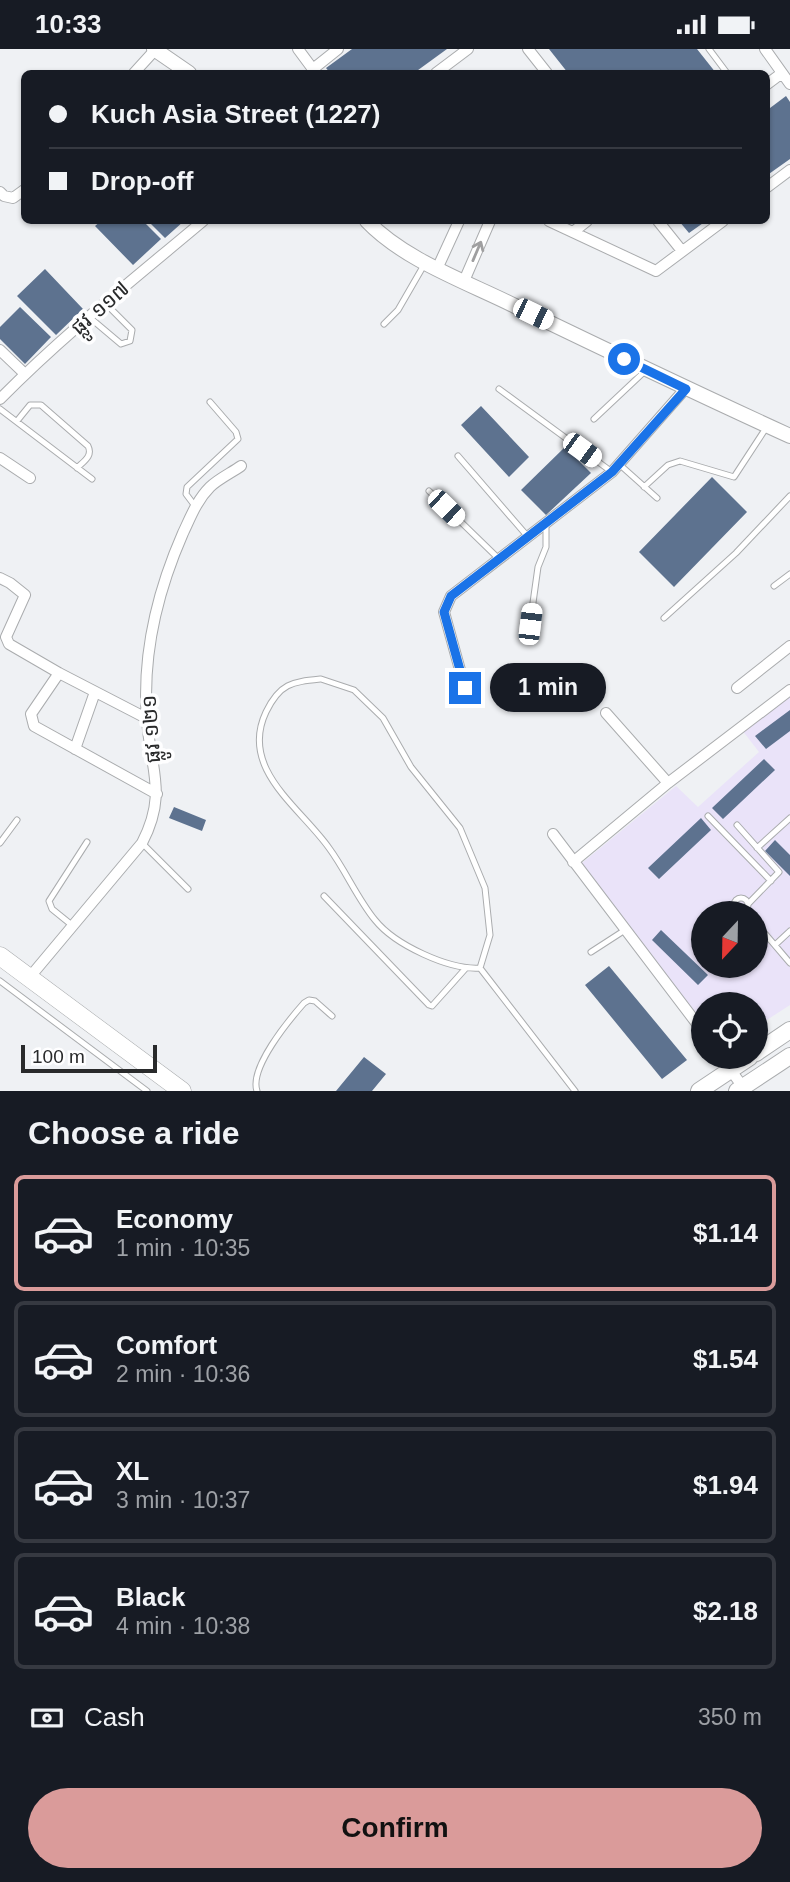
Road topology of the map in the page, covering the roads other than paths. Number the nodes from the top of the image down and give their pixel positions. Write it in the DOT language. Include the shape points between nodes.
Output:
graph roads {
  1 [pos="154,49"];
  2 [pos="315,49"];
  3 [pos="338,49"];
  4 [pos="468,49"];
  5 [pos="528,49"];
  6 [pos="709,49"];
  7 [pos="765,49"];
  8 [pos="301,53"];
  9 [pos="136,70"];
  10 [pos="185,70"];
  11 [pos="314,70"];
  12 [pos="316,70"];
  13 [pos="440,70"];
  14 [pos="545,70"];
  15 [pos="725,70"];
  16 [pos="782,73"];
  17 [pos="770,82"];
  18 [pos="790,83"];
  19 [pos="790,170"];
  20 [pos="770,185"];
  21 [pos="0,192"];
  22 [pos="21,193"];
  23 [pos="199,224"];
  24 [pos="370,224"];
  25 [pos="457,224"];
  26 [pos="488,224"];
  27 [pos="555,224"];
  28 [pos="583,224"];
  29 [pos="660,224"];
  30 [pos="719,224"];
  31 [pos="572,232"];
  32 [pos="682,251"];
  33 [pos="431,265"];
  34 [pos="464,281"];
  35 [pos="106,303"];
  36 [pos="89,317"];
  37 [pos="384,324"];
  38 [pos="0,350"];
  39 [pos="647,370"];
  40 [pos="25,374"];
  41 [pos="499,389"];
  42 [pos="686,389"];
  43 [pos="0,399"];
  44 [pos="210,402"];
  45 [pos="0,408"];
  46 [pos="594,419"];
  47 [pos="17,421"];
  48 [pos="768,426"];
  49 [pos="790,436"];
  50 [pos="458,456"];
  51 [pos="0,458"];
  52 [pos="241,466"];
  53 [pos="77,468"];
  54 [pos="616,468"];
  55 [pos="30,478"];
  56 [pos="92,479"];
  57 [pos="644,487"];
  58 [pos="429,491"];
  59 [pos="790,496"];
  60 [pos="657,498"];
  61 [pos="195,506"];
  62 [pos="546,524"];
  63 [pos="529,538"];
  64 [pos="498,558"];
  65 [pos="790,573"];
  66 [pos="0,578"];
  67 [pos="775,586"];
  68 [pos="664,618"];
  69 [pos="530,624"];
  70 [pos="790,646"];
  71 [pos="60,673"];
  72 [pos="465,688"];
  73 [pos="737,688"];
  74 [pos="790,690"];
  75 [pos="95,692"];
  76 [pos="606,713"];
  77 [pos="146,718"];
  78 [pos="75,749"];
  79 [pos="668,783"];
  80 [pos="157,794"];
  81 [pos="708,816"];
  82 [pos="790,818"];
  83 [pos="17,820"];
  84 [pos="737,824"];
  85 [pos="553,834"];
  86 [pos="87,842"];
  87 [pos="0,843"];
  88 [pos="142,843"];
  89 [pos="757,848"];
  90 [pos="573,862"];
  91 [pos="771,881"];
  92 [pos="188,889"];
  93 [pos="324,896"];
  94 [pos="751,901"];
  95 [pos="72,926"];
  96 [pos="625,930"];
  97 [pos="790,931"];
  98 [pos="768,938"];
  99 [pos="775,946"];
  100 [pos="591,951"];
  101 [pos="0,956"];
  102 [pos="790,963"];
  103 [pos="466,968"];
  104 [pos="480,968"];
  105 [pos="29,978"];
  106 [pos="0,981"];
  107 [pos="332,1016"];
  108 [pos="691,1016"];
  109 [pos="790,1030"];
  110 [pos="768,1045"];
  111 [pos="790,1056"];
  112 [pos="720,1069"];
  113 [pos="729,1069"];
  114 [pos="177,1089"];
  115 [pos="740,1089"];
  116 [pos="147,1091"];
  117 [pos="257,1091"];
  118 [pos="575,1091"];
  119 [pos="699,1091"];
  1 -- 9 [label="street"];
  1 -- 10 [label="street"];
  2 -- 8 [label="street"];
  3 -- 12 [label="street"];
  4 -- 13 [label="street"];
  5 -- 14 [label="street"];
  6 -- 15 [label="lane"];
  7 -- 16 [label="street"];
  8 -- 11 [label="street"];
  16 -- 17 [label="street"];
  16 -- 18 [label="street"];
  19 -- 20 [label="street"];
  21 -- 22 [label="street" via="13,198"];
  23 -- 35 [label="street, ផ្លូវ ១១៧"];
  24 -- 33 [label="street"];
  25 -- 33 [label="street"];
  34 -- 26 [label="street, one-way"];
  27 -- 31 [label="street"];
  28 -- 31 [label="street"];
  29 -- 32 [label="street"];
  30 -- 32 [label="street"];
  31 -- 32 [label="street" via="654,271"];
  33 -- 34 [label="street"];
  33 -- 37 [label="lane"];
  34 -- 39 [label="street"];
  35 -- 36 [label="street, ផ្លូវ ១១៧"];
  35 -- 36 [label="lane" via="132,330 130,341 121,344"];
  36 -- 40 [label="street, ផ្លូវ ១១៧"];
  38 -- 40 [label="street"];
  39 -- 42 [label="street"];
  39 -- 46 [label="lane"];
  40 -- 43 [label="street, ផ្លូវ ១១៧"];
  41 -- 54 [label="lane"];
  42 -- 48 [label="street"];
  42 -- 54 [label="street"];
  44 -- 61 [label="lane" via="238,439 187,487 186,494"];
  45 -- 47 [label="lane"];
  47 -- 53 [label="lane"];
  47 -- 53 [label="lane" via="30,405 41,405 88,446 89,456"];
  48 -- 49 [label="street"];
  48 -- 57 [label="lane" via="734,477 680,461 668,465"];
  50 -- 63 [label="lane"];
  51 -- 55 [label="street"];
  52 -- 61 [label="street, ផ្លូវ ១២១" via="211,486"];
  53 -- 56 [label="lane"];
  54 -- 57 [label="lane"];
  54 -- 62 [label="street"];
  57 -- 60 [label="lane"];
  58 -- 64 [label="lane"];
  59 -- 68 [label="lane"];
  61 -- 77 [label="street, ផ្លូវ ១២១" via="158,604 149,652"];
  62 -- 63 [label="street"];
  62 -- 69 [label="lane" via="546,547 538,567"];
  63 -- 64 [label="street"];
  64 -- 72 [label="street" via="445,606"];
  65 -- 67 [label="lane"];
  66 -- 71 [label="street" via="25,595 6,641"];
  70 -- 73 [label="street"];
  71 -- 75 [label="street"];
  71 -- 78 [label="street" via="31,721"];
  74 -- 79 [label="street"];
  75 -- 77 [label="street"];
  75 -- 78 [label="street"];
  76 -- 79 [label="street"];
  77 -- 80 [label="street, ផ្លូវ ១២១"];
  78 -- 80 [label="street"];
  79 -- 90 [label="street"];
  80 -- 88 [label="street, ផ្លូវ ១២១" via="151,826"];
  81 -- 91 [label="lane"];
  82 -- 89 [label="lane"];
  83 -- 87 [label="lane"];
  84 -- 89 [label="lane"];
  85 -- 90 [label="street"];
  86 -- 95 [label="lane" via="49,901"];
  88 -- 92 [label="lane"];
  88 -- 95 [label="street, ផ្លូវ ១២១"];
  89 -- 91 [label="lane" via="779,872"];
  90 -- 96 [label="street"];
  91 -- 94 [label="lane"];
  93 -- 103 [label="lane" via="429,1005"];
  95 -- 105 [label="street, ផ្លូវ ១២១"];
  96 -- 100 [label="lane"];
  96 -- 108 [label="street"];
  97 -- 99 [label="lane"];
  98 -- 99 [label="lane"];
  99 -- 102 [label="lane"];
  101 -- 105 [label="main road"];
  103 -- 104 [label="lane"];
  103 -- 104 [label="lane" via="430,958 376,922 328,846 276,788 261,758 259,735 274,695 291,682 321,679 354,690 383,718 411,767 460,828 485,888 490,935"];
  104 -- 118 [label="lane"];
  105 -- 114 [label="main road"];
  106 -- 116 [label="lane"];
  107 -- 117 [label="lane" via="315,1001 304,1003 271,1045 256,1077"];
  109 -- 110 [label="main road"];
  111 -- 115 [label="main road"];
  112 -- 119 [label="main road"];
  113 -- 115 [label="street"];
}
